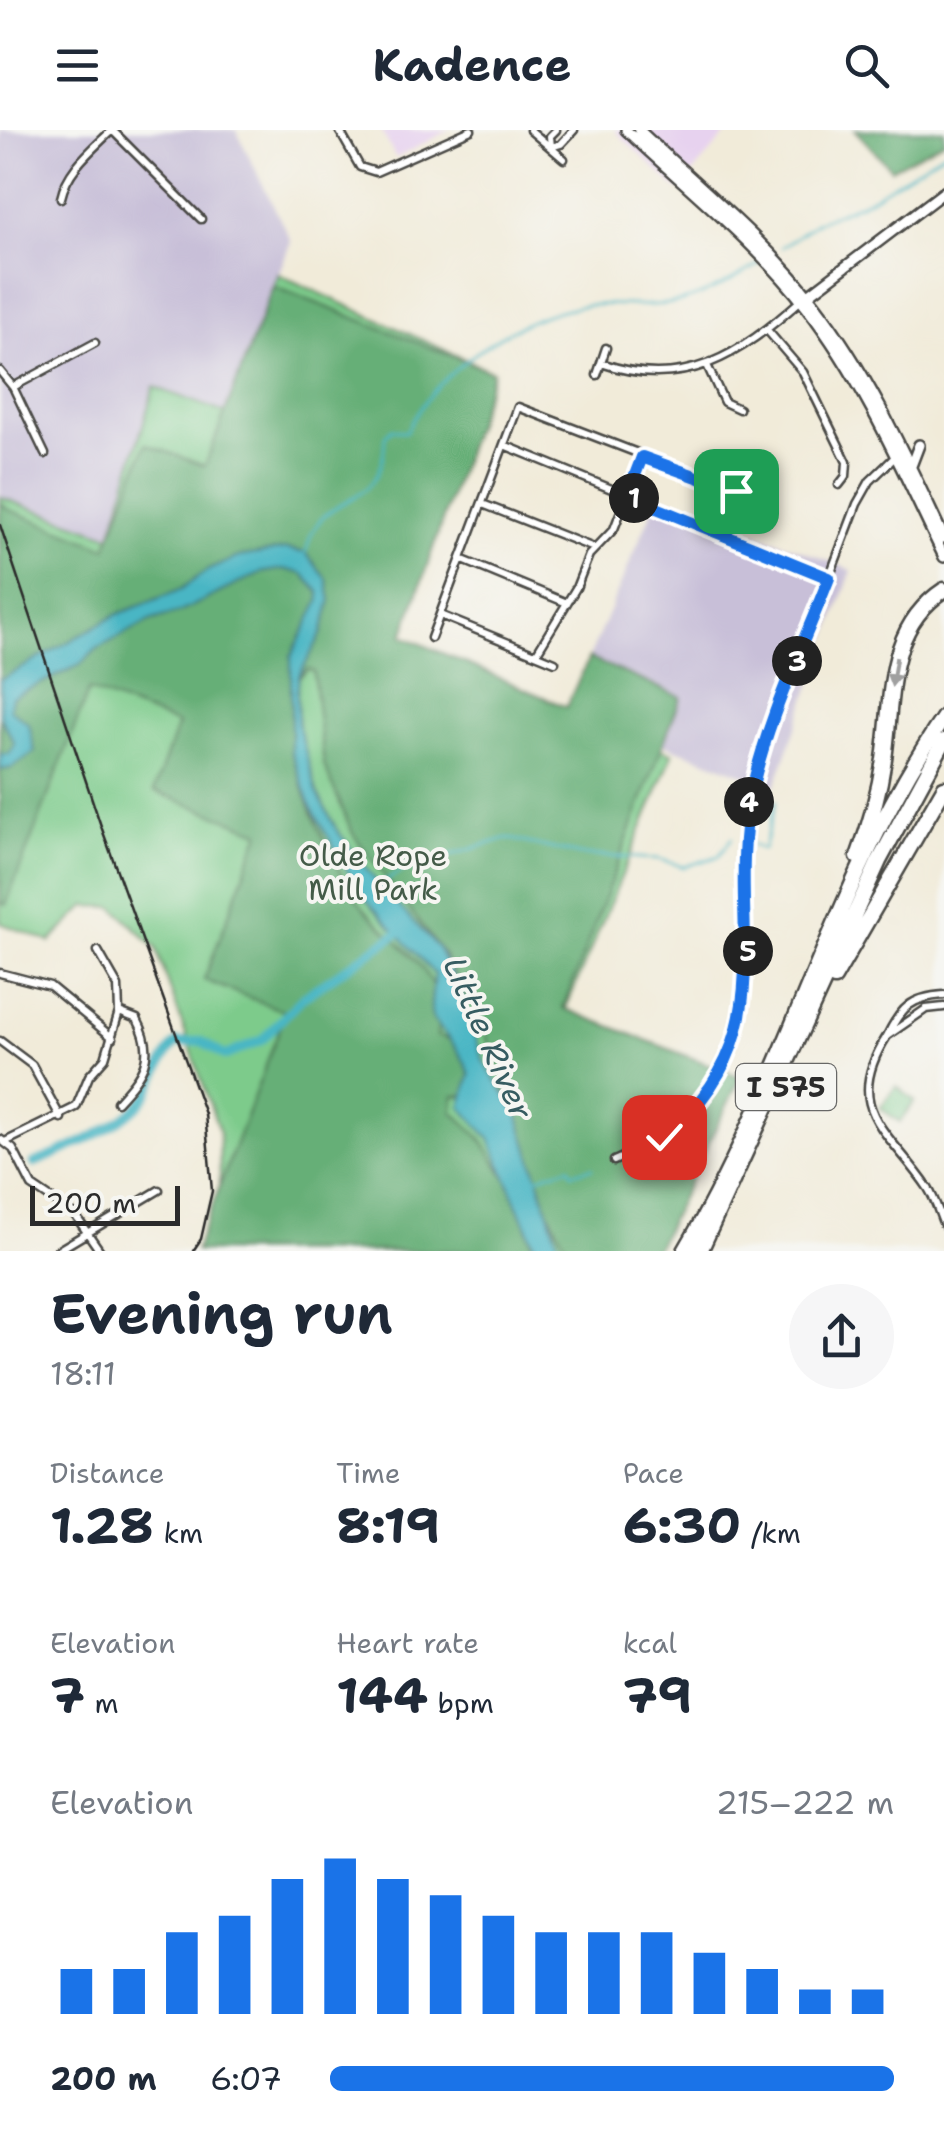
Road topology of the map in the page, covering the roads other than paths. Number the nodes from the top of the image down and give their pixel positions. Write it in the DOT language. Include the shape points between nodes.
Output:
graph roads {
  1 [pos="112,130"];
  2 [pos="339,130"];
  3 [pos="471,130"];
  4 [pos="530,130"];
  5 [pos="556,130"];
  6 [pos="574,130"];
  7 [pos="626,130"];
  8 [pos="639,130"];
  9 [pos="551,147"];
  10 [pos="564,159"];
  11 [pos="944,192"];
  12 [pos="61,198"];
  13 [pos="200,219"];
  14 [pos="804,298"];
  15 [pos="767,330"];
  16 [pos="95,343"];
  17 [pos="606,348"];
  18 [pos="602,363"];
  19 [pos="707,365"];
  20 [pos="0,371"];
  21 [pos="596,375"];
  22 [pos="13,388"];
  23 [pos="739,409"];
  24 [pos="504,445"];
  25 [pos="919,445"];
  26 [pos="45,454"];
  27 [pos="898,454"];
  28 [pos="642,457"];
  29 [pos="910,468"];
  30 [pos="839,486"];
  31 [pos="736,491"];
  32 [pos="627,496"];
  33 [pos="485,505"];
  34 [pos="944,538"];
  35 [pos="594,548"];
  36 [pos="944,557"];
  37 [pos="462,560"];
  38 [pos="829,578"];
  39 [pos="943,590"];
  40 [pos="567,602"];
  41 [pos="440,615"];
  42 [pos="431,638"];
  43 [pos="536,654"];
  44 [pos="555,662"];
  45 [pos="944,717"];
  46 [pos="944,741"];
  47 [pos="944,753"];
  48 [pos="944,788"];
  49 [pos="98,952"];
  50 [pos="824,952"];
  51 [pos="0,973"];
  52 [pos="834,978"];
  53 [pos="944,994"];
  54 [pos="944,1007"];
  55 [pos="120,1012"];
  56 [pos="888,1036"];
  57 [pos="114,1038"];
  58 [pos="0,1041"];
  59 [pos="117,1102"];
  60 [pos="60,1118"];
  61 [pos="3,1141"];
  62 [pos="614,1161"];
  63 [pos="160,1190"];
  64 [pos="944,1224"];
  65 [pos="88,1234"];
  66 [pos="57,1251"];
  67 [pos="100,1251"];
  68 [pos="685,1251"];
  69 [pos="700,1251"];
  70 [pos="708,1251"];
  1 -- 12 [label="street" via="77,165"];
  1 -- 13 [label="street"];
  2 -- 3 [label="street" via="360,167 376,172"];
  4 -- 9 [label="street"];
  5 -- 9 [label="street"];
  6 -- 9 [label="street"];
  7 -- 14 [label="main road"];
  8 -- 14 [label="main road"];
  9 -- 10 [label="street"];
  11 -- 14 [label="main road"];
  14 -- 15 [label="street"];
  14 -- 27 [label="main road"];
  15 -- 19 [label="street"];
  15 -- 30 [label="street" via="803,372 847,462"];
  16 -- 22 [label="street"];
  17 -- 18 [label="street"];
  18 -- 19 [label="street" via="637,376"];
  18 -- 21 [label="street"];
  19 -- 23 [label="street" via="724,402"];
  20 -- 22 [label="street"];
  22 -- 26 [label="street"];
  24 -- 28 [label="street" via="518,408"];
  24 -- 32 [label="street"];
  24 -- 33 [label="street"];
  25 -- 29 [label="main road"];
  27 -- 29 [label="main road"];
  27 -- 36 [label="main road"];
  27 -- 38 [label="street" via="865,488"];
  28 -- 31 [label="street"];
  28 -- 32 [label="street"];
  29 -- 34 [label="main road"];
  32 -- 35 [label="street" via="614,529"];
  32 -- 38 [label="street"];
  33 -- 35 [label="street"];
  33 -- 37 [label="street"];
  35 -- 40 [label="street"];
  37 -- 40 [label="street"];
  37 -- 41 [label="street"];
  38 -- 62 [label="street" via="750,797 743,857 748,974 736,1032 696,1108 664,1137"];
  39 -- 50 [label="highway, one-way" via="914,617 898,648 876,799"];
  40 -- 43 [label="street"];
  41 -- 42 [label="street"];
  41 -- 43 [label="street"];
  43 -- 44 [label="street"];
  45 -- 50 [label="highway, I 575" via="887,814"];
  46 -- 69 [label="highway" via="893,830"];
  47 -- 52 [label="highway, I 575"];
  48 -- 52 [label="highway"];
  49 -- 55 [label="street" via="118,986"];
  50 -- 68 [label="highway, I 575"];
  51 -- 57 [label="street" via="50,986"];
  52 -- 70 [label="highway, I 575"];
  53 -- 56 [label="street" via="904,1007"];
  54 -- 56 [label="street" via="926,1009"];
  55 -- 57 [label="street"];
  55 -- 59 [label="street" via="138,1018 148,1052 142,1075"];
  56 -- 64 [label="street" via="869,1071 870,1111 929,1190"];
  57 -- 60 [label="street" via="76,1107"];
  58 -- 60 [label="street" via="32,1065"];
  60 -- 61 [label="street"];
  61 -- 65 [label="street" via="32,1186 75,1215"];
  63 -- 65 [label="street"];
  65 -- 66 [label="street"];
  65 -- 67 [label="street"];
}
